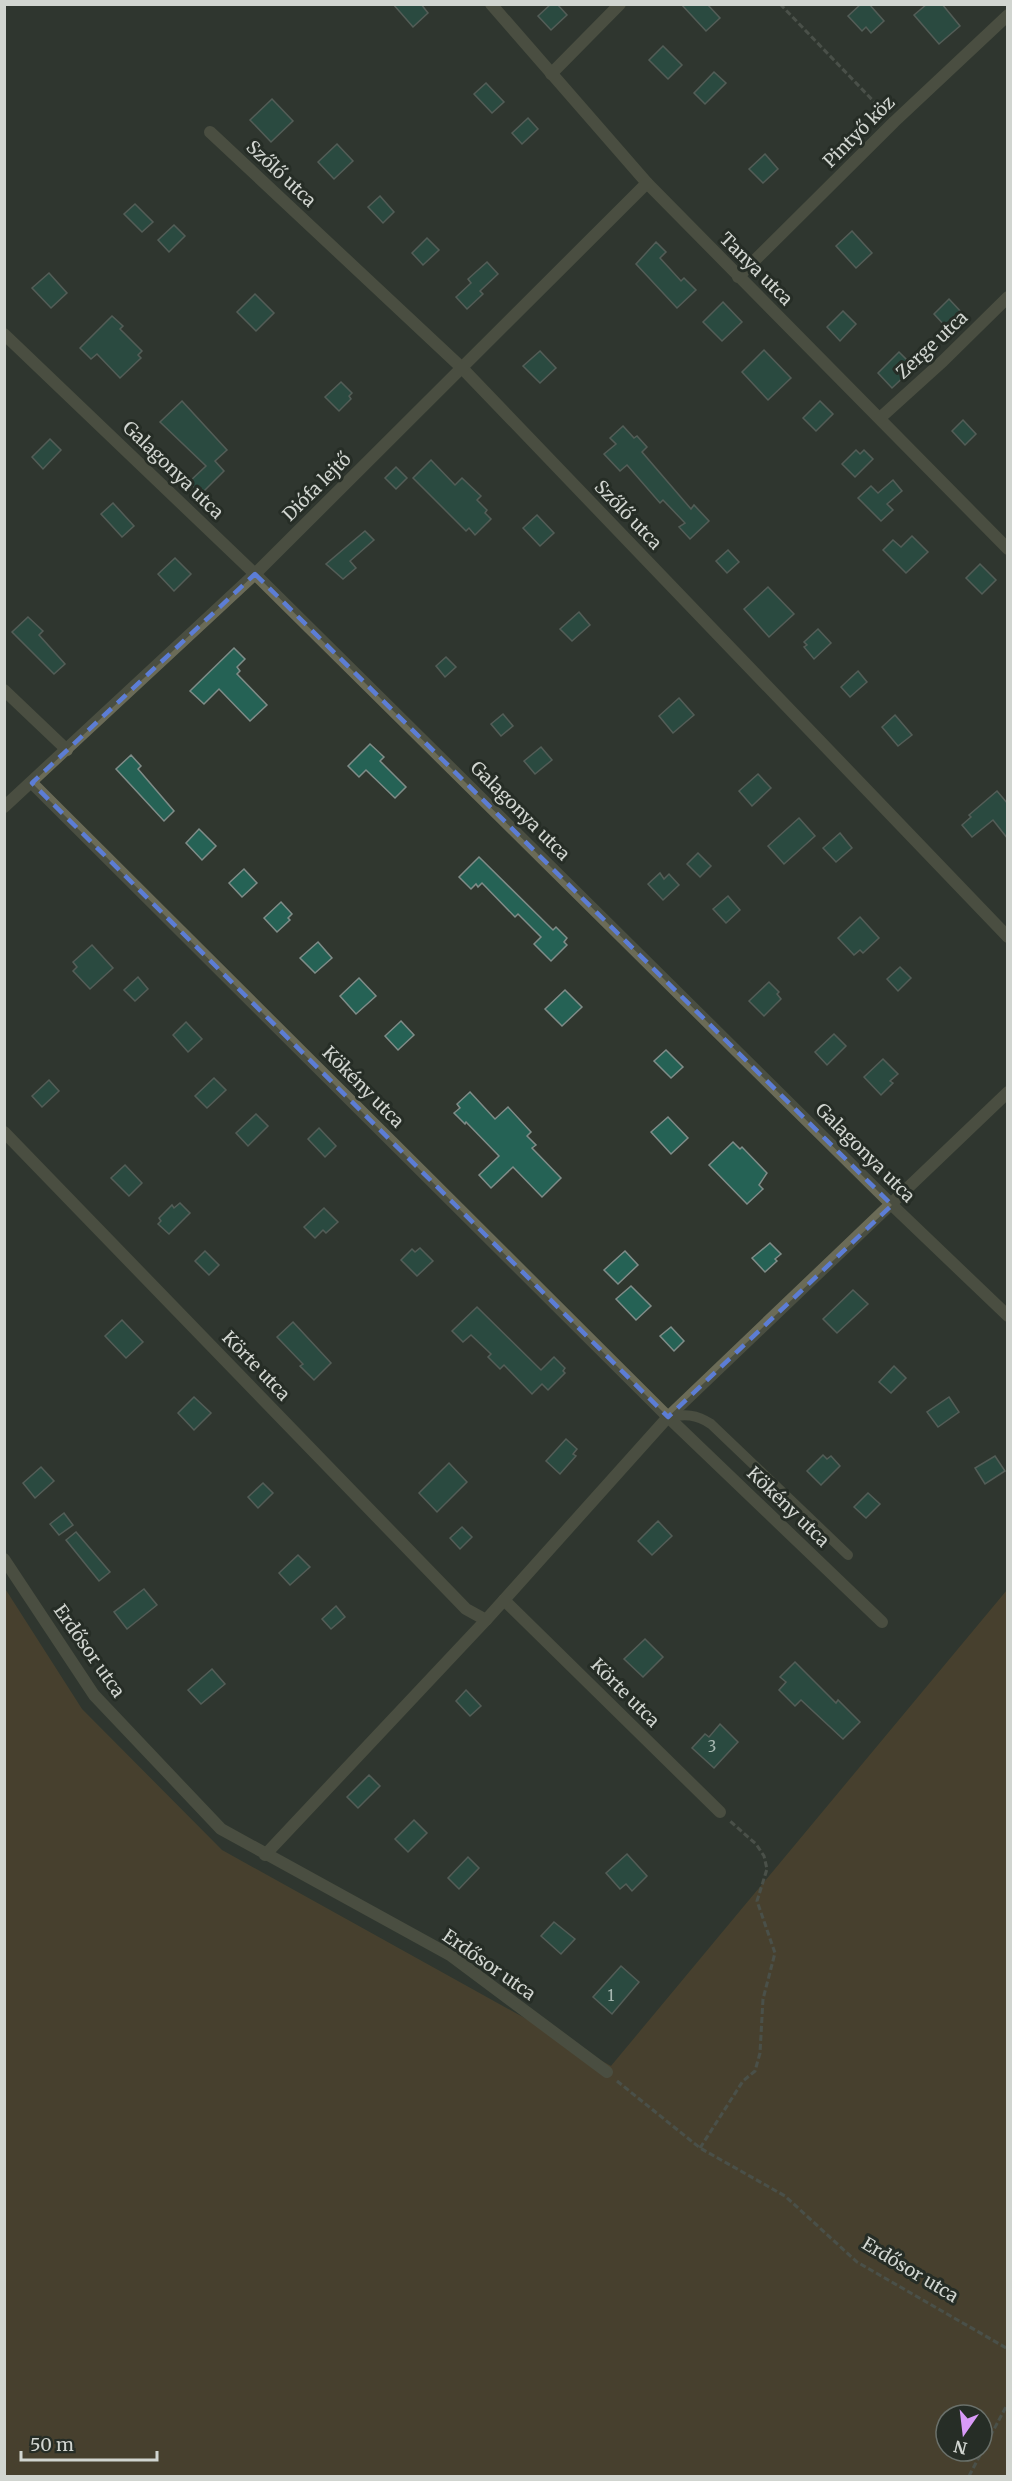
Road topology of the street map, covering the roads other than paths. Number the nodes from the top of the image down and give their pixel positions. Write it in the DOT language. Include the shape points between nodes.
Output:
graph roads {
  1 [pos="491,4"];
  2 [pos="620,4"];
  3 [pos="1008,15"];
  4 [pos="551,74"];
  5 [pos="210,132"];
  6 [pos="647,183"];
  7 [pos="738,277"];
  8 [pos="1008,297"];
  9 [pos="4,334"];
  10 [pos="462,368"];
  11 [pos="879,418"];
  12 [pos="1008,549"];
  13 [pos="255,574"];
  14 [pos="4,690"];
  15 [pos="67,750"];
  16 [pos="32,783"];
  17 [pos="4,807"];
  18 [pos="1008,936"];
  19 [pos="1008,1092"];
  20 [pos="4,1132"];
  21 [pos="892,1205"];
  22 [pos="1008,1316"];
  23 [pos="668,1417"];
  24 [pos="848,1555"];
  25 [pos="4,1559"];
  26 [pos="504,1600"];
  27 [pos="486,1620"];
  28 [pos="882,1622"];
  29 [pos="720,1812"];
  30 [pos="265,1855"];
  31 [pos="607,2072"];
  1 -- 4 [label="street, Tanya utca"];
  2 -- 4 [label="street"];
  3 -- 7 [label="street, Pintyő köz"];
  4 -- 6 [label="street, Tanya utca"];
  5 -- 10 [label="street, Szőlő utca"];
  6 -- 7 [label="street, Tanya utca"];
  6 -- 10 [label="street, Diófa lejtő"];
  7 -- 11 [label="street, Tanya utca"];
  8 -- 11 [label="street, Zerge utca"];
  9 -- 13 [label="street, Galagonya utca"];
  10 -- 13 [label="street, Diófa lejtő"];
  10 -- 18 [label="street, Szőlő utca"];
  11 -- 12 [label="street, Tanya utca"];
  13 -- 15 [label="street, Diófa lejtő"];
  13 -- 21 [label="street, Galagonya utca"];
  14 -- 15 [label="street"];
  15 -- 16 [label="street, Diófa lejtő"];
  16 -- 17 [label="street, Diófa lejtő"];
  16 -- 23 [label="street, Kökény utca"];
  19 -- 21 [label="street"];
  20 -- 27 [label="street, Körte utca" via="466,1609"];
  21 -- 22 [label="street, Galagonya utca"];
  21 -- 23 [label="street"];
  23 -- 24 [label="lane, Kökény utca" via="685,1414 711,1424"];
  23 -- 26 [label="street"];
  23 -- 28 [label="street, Kökény utca"];
  25 -- 30 [label="street, Erdősor utca" via="94,1695 221,1829"];
  26 -- 27 [label="street"];
  26 -- 29 [label="street, Körte utca"];
  27 -- 30 [label="street"];
  30 -- 31 [label="street, Erdősor utca" via="450,1955"];
}
